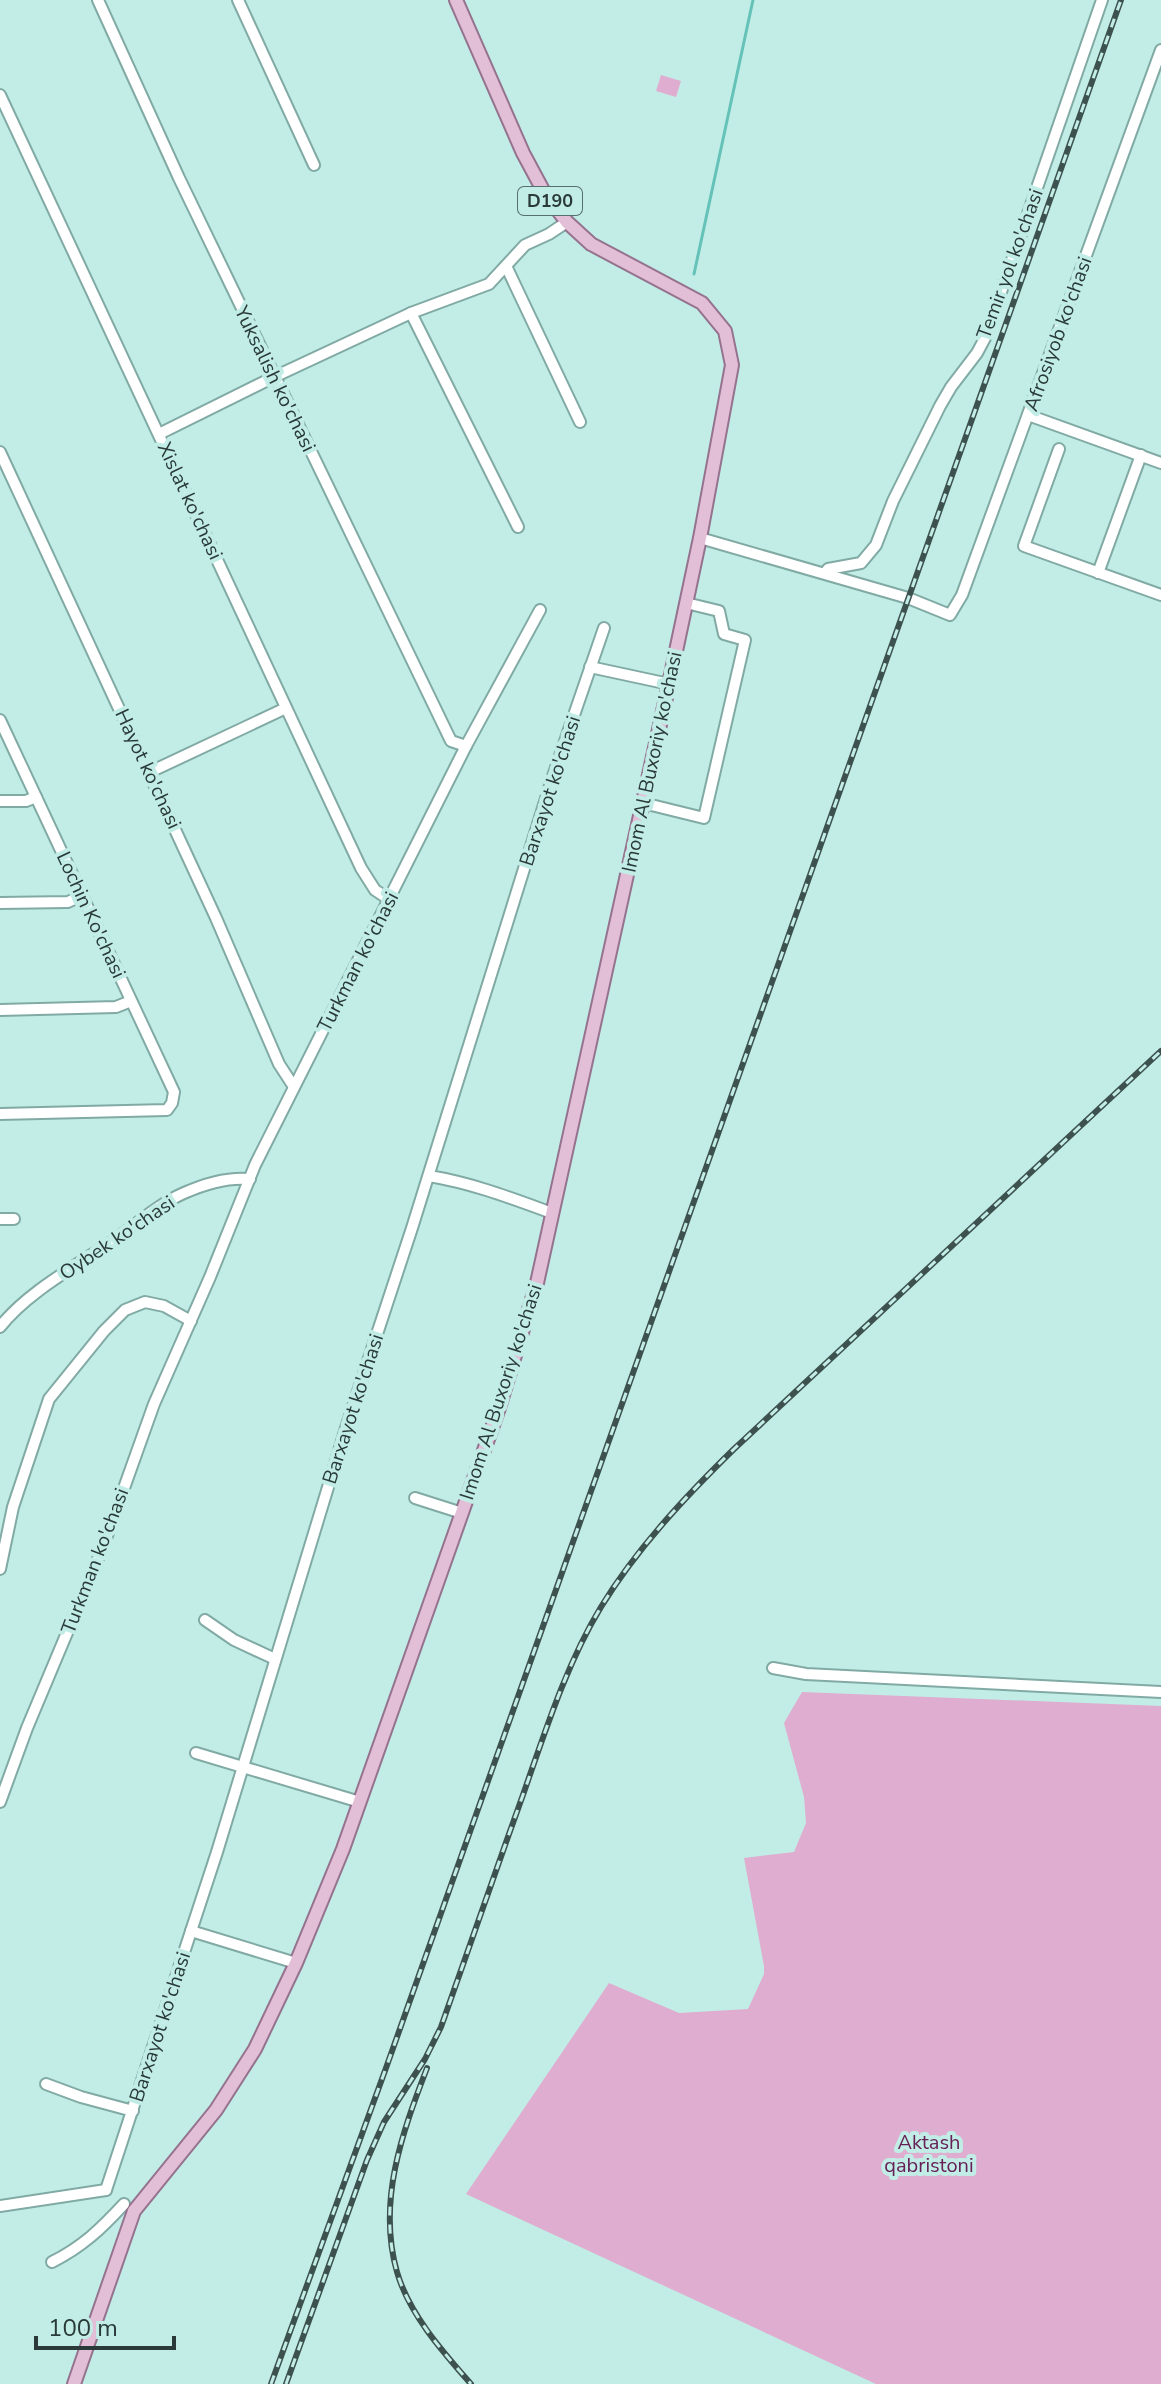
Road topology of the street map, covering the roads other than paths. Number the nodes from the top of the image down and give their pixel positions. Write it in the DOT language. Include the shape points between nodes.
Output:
graph roads {
  1 [pos="98,0"];
  2 [pos="238,0"];
  3 [pos="456,0"];
  4 [pos="1102,0"];
  5 [pos="1161,50"];
  6 [pos="0,95"];
  7 [pos="314,165"];
  8 [pos="567,222"];
  9 [pos="506,266"];
  10 [pos="411,313"];
  11 [pos="274,377"];
  12 [pos="1028,415"];
  13 [pos="580,422"];
  14 [pos="159,434"];
  15 [pos="1059,449"];
  16 [pos="0,452"];
  17 [pos="1141,455"];
  18 [pos="1161,463"];
  19 [pos="518,527"];
  20 [pos="700,538"];
  21 [pos="825,573"];
  22 [pos="1098,573"];
  23 [pos="1161,595"];
  24 [pos="686,603"];
  25 [pos="540,610"];
  26 [pos="604,628"];
  27 [pos="590,667"];
  28 [pos="669,684"];
  29 [pos="286,708"];
  30 [pos="0,720"];
  31 [pos="466,746"];
  32 [pos="150,772"];
  33 [pos="36,797"];
  34 [pos="0,801"];
  35 [pos="643,803"];
  36 [pos="81,896"];
  37 [pos="390,900"];
  38 [pos="0,903"];
  39 [pos="131,1001"];
  40 [pos="0,1010"];
  41 [pos="294,1087"];
  42 [pos="0,1114"];
  43 [pos="429,1176"];
  44 [pos="250,1179"];
  45 [pos="552,1213"];
  46 [pos="0,1219"];
  47 [pos="14,1219"];
  48 [pos="191,1321"];
  49 [pos="0,1327"];
  50 [pos="415,1498"];
  51 [pos="462,1513"];
  52 [pos="0,1569"];
  53 [pos="205,1620"];
  54 [pos="275,1659"];
  55 [pos="773,1668"];
  56 [pos="1161,1692"];
  57 [pos="196,1753"];
  58 [pos="243,1768"];
  59 [pos="0,1802"];
  60 [pos="360,1802"];
  61 [pos="191,1931"];
  62 [pos="296,1963"];
  63 [pos="46,2084"];
  64 [pos="133,2111"];
  65 [pos="106,2190"];
  66 [pos="0,2206"];
  67 [pos="129,2208"];
  68 [pos="52,2262"];
  69 [pos="74,2384"];
  1 -- 11 [label="street, Yuksalish ko'chasi"];
  2 -- 7 [label="street"];
  3 -- 8 [label="main road, D190" via="523,153"];
  4 -- 21 [label="street, Temir yol ko'chasi" via="985,338 936,414 876,545 861,563"];
  5 -- 12 [label="street, Afrosiyob ko'chasi"];
  6 -- 14 [label="street, Xislat ko'chasi"];
  8 -- 9 [label="street" via="525,245"];
  8 -- 20 [label="main road, Imom Al Buxoriy ko'chasi / D190" via="591,244 702,303 725,331 732,365"];
  9 -- 10 [label="street" via="489,284"];
  9 -- 13 [label="street"];
  10 -- 11 [label="street"];
  10 -- 19 [label="street"];
  11 -- 14 [label="street"];
  11 -- 31 [label="street, Yuksalish ko'chasi" via="451,741"];
  12 -- 17 [label="street"];
  12 -- 21 [label="street, Afrosiyob ko'chasi" via="950,615"];
  14 -- 29 [label="street, Xislat ko'chasi"];
  15 -- 22 [label="street" via="1024,546"];
  16 -- 32 [label="street, Hayot ko'chasi"];
  17 -- 18 [label="street"];
  17 -- 22 [label="street"];
  20 -- 21 [label="street"];
  20 -- 24 [label="main road, Imom Al Buxoriy ko'chasi"];
  22 -- 23 [label="street"];
  24 -- 28 [label="main road, Imom Al Buxoriy ko'chasi"];
  24 -- 35 [label="street" via="719,611 724,634 745,640 704,818"];
  25 -- 31 [label="street, Turkman ko'chasi"];
  26 -- 27 [label="street, Barxayot ko'chasi"];
  27 -- 28 [label="street"];
  27 -- 43 [label="street, Barxayot ko'chasi"];
  28 -- 35 [label="main road, Imom Al Buxoriy ko'chasi"];
  29 -- 32 [label="street"];
  29 -- 37 [label="street, Xislat ko'chasi" via="361,868 375,890"];
  30 -- 33 [label="street, Lochin Ko'chasi"];
  31 -- 37 [label="street, Turkman ko'chasi"];
  32 -- 41 [label="street, Hayot ko'chasi" via="279,1064"];
  33 -- 34 [label="street"];
  33 -- 36 [label="street, Lochin Ko'chasi"];
  35 -- 45 [label="main road, Imom Al Buxoriy ko'chasi"];
  36 -- 38 [label="street" via="68,902"];
  36 -- 39 [label="street, Lochin Ko'chasi"];
  37 -- 41 [label="street, Turkman ko'chasi"];
  39 -- 40 [label="street" via="116,1007"];
  39 -- 42 [label="street, Lochin Ko'chasi" via="174,1092 167,1110"];
  41 -- 44 [label="street, Turkman ko'chasi"];
  43 -- 45 [label="street" via="513,1197"];
  43 -- 54 [label="street, Barxayot ko'chasi"];
  44 -- 48 [label="street, Turkman ko'chasi"];
  44 -- 49 [label="street, Oybek ko'chasi" via="222,1180 158,1207 58,1277"];
  45 -- 51 [label="main road, Imom Al Buxoriy ko'chasi" via="537,1283"];
  46 -- 47 [label="street"];
  48 -- 52 [label="street" via="145,1302 125,1310 49,1399 13,1507"];
  48 -- 59 [label="street, Turkman ko'chasi"];
  50 -- 51 [label="street"];
  51 -- 60 [label="main road, Imom Al Buxoriy ko'chasi"];
  53 -- 54 [label="street"];
  54 -- 58 [label="street, Barxayot ko'chasi"];
  55 -- 56 [label="street"];
  57 -- 58 [label="street"];
  58 -- 60 [label="street"];
  58 -- 61 [label="street, Barxayot ko'chasi"];
  60 -- 62 [label="main road, Imom Al Buxoriy ko'chasi"];
  61 -- 62 [label="street"];
  61 -- 64 [label="street, Barxayot ko'chasi"];
  62 -- 67 [label="main road, Imom Al Buxoriy ko'chasi" via="255,2049 216,2110"];
  63 -- 64 [label="street"];
  64 -- 65 [label="street, Barxayot ko'chasi"];
  65 -- 66 [label="street"];
  65 -- 67 [label="street"];
  67 -- 68 [label="street"];
  67 -- 69 [label="main road, Imom Al Buxoriy ko'chasi"];
}
